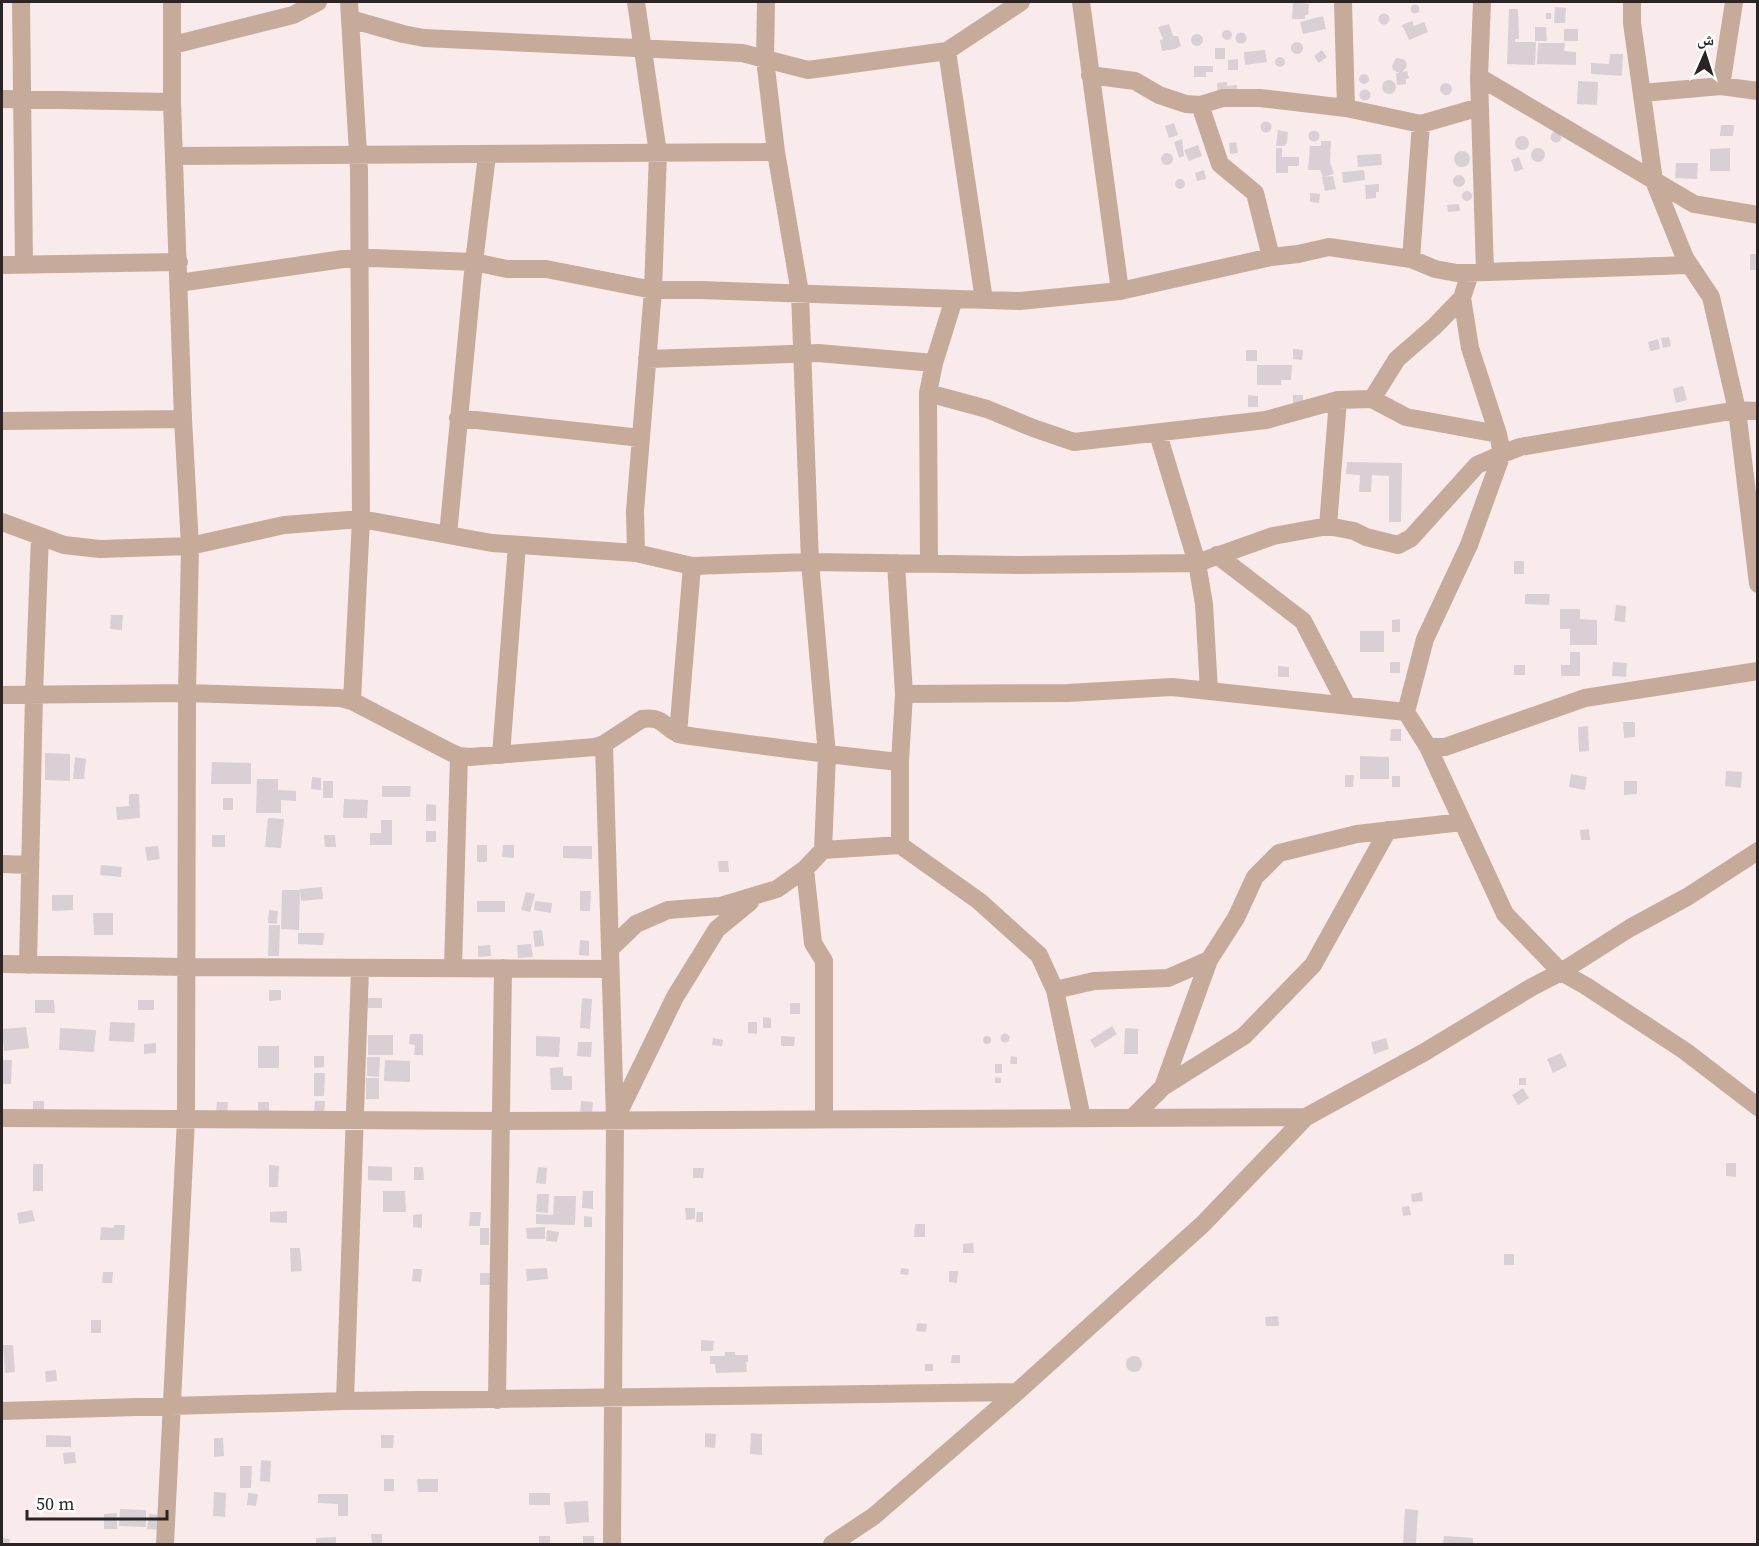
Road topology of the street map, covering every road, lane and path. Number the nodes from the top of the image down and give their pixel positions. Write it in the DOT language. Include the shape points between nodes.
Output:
graph roads {
  1 [pos="21,2"];
  2 [pos="172,2"];
  3 [pos="318,2"];
  4 [pos="636,2"];
  5 [pos="766,2"];
  6 [pos="1021,2"];
  7 [pos="1081,2"];
  8 [pos="1343,2"];
  9 [pos="1482,2"];
  10 [pos="1632,2"];
  11 [pos="1734,2"];
  12 [pos="350,10"];
  13 [pos="173,45"];
  14 [pos="642,49"];
  15 [pos="947,51"];
  16 [pos="765,59"];
  17 [pos="1090,75"];
  18 [pos="1479,77"];
  19 [pos="1721,86"];
  20 [pos="1758,91"];
  21 [pos="1642,93"];
  22 [pos="2,99"];
  23 [pos="22,100"];
  24 [pos="171,102"];
  25 [pos="1200,105"];
  26 [pos="1480,107"];
  27 [pos="1346,108"];
  28 [pos="1421,124"];
  29 [pos="776,152"];
  30 [pos="658,153"];
  31 [pos="487,155"];
  32 [pos="174,156"];
  33 [pos="358,156"];
  34 [pos="1654,181"];
  35 [pos="1758,215"];
  36 [pos="1271,257"];
  37 [pos="359,258"];
  38 [pos="1411,259"];
  39 [pos="179,262"];
  40 [pos="474,262"];
  41 [pos="24,264"];
  42 [pos="2,265"];
  43 [pos="1689,265"];
  44 [pos="1477,272"];
  45 [pos="179,283"];
  46 [pos="652,290"];
  47 [pos="1120,291"];
  48 [pos="800,293"];
  49 [pos="1462,298"];
  50 [pos="954,299"];
  51 [pos="984,300"];
  52 [pos="803,352"];
  53 [pos="647,359"];
  54 [pos="934,363"];
  55 [pos="928,393"];
  56 [pos="1372,399"];
  57 [pos="1338,400"];
  58 [pos="1737,410"];
  59 [pos="1758,411"];
  60 [pos="458,418"];
  61 [pos="183,419"];
  62 [pos="2,421"];
  63 [pos="1158,434"];
  64 [pos="1498,434"];
  65 [pos="641,438"];
  66 [pos="1502,454"];
  67 [pos="361,519"];
  68 [pos="2,522"];
  69 [pos="1328,526"];
  70 [pos="40,536"];
  71 [pos="448,536"];
  72 [pos="517,545"];
  73 [pos="190,546"];
  74 [pos="636,553"];
  75 [pos="1217,555"];
  76 [pos="810,562"];
  77 [pos="896,563"];
  78 [pos="929,563"];
  79 [pos="1197,564"];
  80 [pos="692,566"];
  81 [pos="1758,584"];
  82 [pos="1758,670"];
  83 [pos="1209,691"];
  84 [pos="187,693"];
  85 [pos="34,694"];
  86 [pos="904,694"];
  87 [pos="2,695"];
  88 [pos="352,701"];
  89 [pos="1347,704"];
  90 [pos="1406,712"];
  91 [pos="678,734"];
  92 [pos="604,744"];
  93 [pos="1428,747"];
  94 [pos="501,755"];
  95 [pos="827,755"];
  96 [pos="459,756"];
  97 [pos="900,762"];
  98 [pos="1462,822"];
  99 [pos="1388,830"];
  100 [pos="900,845"];
  101 [pos="823,850"];
  102 [pos="1758,851"];
  103 [pos="2,864"];
  104 [pos="30,865"];
  105 [pos="805,869"];
  106 [pos="759,895"];
  107 [pos="610,949"];
  108 [pos="1209,960"];
  109 [pos="2,964"];
  110 [pos="28,965"];
  111 [pos="187,967"];
  112 [pos="360,968"];
  113 [pos="453,968"];
  114 [pos="503,968"];
  115 [pos="610,969"];
  116 [pos="1561,972"];
  117 [pos="1054,990"];
  118 [pos="1163,1087"];
  119 [pos="1758,1107"];
  120 [pos="1306,1117"];
  121 [pos="2,1118"];
  122 [pos="1082,1118"];
  123 [pos="1132,1118"];
  124 [pos="186,1119"];
  125 [pos="824,1119"];
  126 [pos="354,1120"];
  127 [pos="502,1120"];
  128 [pos="615,1120"];
  129 [pos="1017,1392"];
  130 [pos="613,1398"];
  131 [pos="497,1400"];
  132 [pos="345,1401"];
  133 [pos="171,1407"];
  134 [pos="2,1411"];
  135 [pos="165,1545"];
  136 [pos="612,1545"];
  137 [pos="832,1545"];
  1 -- 23 [label="street"];
  2 -- 13 [label="street"];
  3 -- 13 [label="street" via="293,15"];
  4 -- 14 [label="street"];
  5 -- 16 [label="street"];
  6 -- 15 [label="street"];
  7 -- 17 [label="street"];
  8 -- 27 [label="street"];
  9 -- 18 [label="street"];
  10 -- 21 [label="street"];
  11 -- 19 [label="street"];
  12 -- 14 [label="street" via="403,34 424,38"];
  12 -- 33 [label="street"];
  13 -- 24 [label="street"];
  14 -- 16 [label="street" via="742,53"];
  14 -- 30 [label="street"];
  15 -- 16 [label="street" via="808,70"];
  15 -- 51 [label="street"];
  16 -- 29 [label="street"];
  17 -- 25 [label="street" via="1135,81 1159,95"];
  17 -- 47 [label="street"];
  18 -- 26 [label="street"];
  18 -- 34 [label="street"];
  19 -- 20 [label="street"];
  19 -- 21 [label="street"];
  21 -- 34 [label="street"];
  22 -- 23 [label="street"];
  23 -- 24 [label="street"];
  23 -- 41 [label="street"];
  24 -- 32 [label="street"];
  25 -- 27 [label="street" via="1223,98 1260,98"];
  25 -- 36 [label="street" via="1220,164 1254,193"];
  26 -- 28 [label="street"];
  26 -- 44 [label="street"];
  27 -- 28 [label="street"];
  28 -- 38 [label="street"];
  29 -- 30 [label="street"];
  29 -- 48 [label="street"];
  30 -- 31 [label="street"];
  30 -- 46 [label="street"];
  31 -- 33 [label="street"];
  31 -- 40 [label="street"];
  32 -- 33 [label="street"];
  32 -- 39 [label="street"];
  33 -- 37 [label="street"];
  34 -- 35 [label="street" via="1694,204"];
  34 -- 43 [label="street"];
  36 -- 38 [label="street" via="1329,246"];
  36 -- 47 [label="street"];
  37 -- 40 [label="street"];
  37 -- 45 [label="street"];
  37 -- 67 [label="street"];
  38 -- 44 [label="street" via="1444,272"];
  39 -- 41 [label="street"];
  39 -- 45 [label="street"];
  40 -- 46 [label="street" via="507,269 546,268"];
  40 -- 60 [label="street"];
  41 -- 42 [label="street"];
  43 -- 44 [label="street"];
  43 -- 58 [label="street" via="1711,297"];
  44 -- 49 [label="street"];
  45 -- 61 [label="street"];
  46 -- 48 [label="street"];
  46 -- 53 [label="street"];
  47 -- 51 [label="street"];
  48 -- 50 [label="street"];
  48 -- 52 [label="street"];
  49 -- 56 [label="street" via="1397,359"];
  49 -- 64 [label="street" via="1470,348"];
  50 -- 51 [label="street"];
  50 -- 54 [label="street"];
  52 -- 53 [label="street"];
  52 -- 54 [label="street"];
  52 -- 76 [label="street"];
  53 -- 65 [label="street"];
  54 -- 55 [label="street"];
  55 -- 63 [label="street" via="987,409 1074,442"];
  55 -- 78 [label="street"];
  56 -- 57 [label="street"];
  56 -- 64 [label="street" via="1406,417"];
  57 -- 63 [label="street" via="1266,420"];
  57 -- 69 [label="street"];
  58 -- 59 [label="street"];
  58 -- 66 [label="street" via="1520,447"];
  58 -- 81 [label="street"];
  60 -- 65 [label="street"];
  60 -- 71 [label="street"];
  61 -- 62 [label="street"];
  61 -- 73 [label="street"];
  63 -- 79 [label="street"];
  64 -- 66 [label="street"];
  65 -- 74 [label="street"];
  66 -- 69 [label="street" via="1477,465 1411,538 1398,544"];
  66 -- 90 [label="street" via="1469,545 1425,639"];
  67 -- 71 [label="street"];
  67 -- 73 [label="street" via="284,525"];
  67 -- 88 [label="street"];
  68 -- 70 [label="street"];
  69 -- 75 [label="street" via="1273,536"];
  70 -- 73 [label="street" via="83,548"];
  70 -- 85 [label="street"];
  71 -- 72 [label="street"];
  72 -- 74 [label="street"];
  72 -- 94 [label="street"];
  73 -- 84 [label="street"];
  74 -- 80 [label="street"];
  75 -- 79 [label="street"];
  75 -- 89 [label="street" via="1303,621"];
  76 -- 77 [label="street"];
  76 -- 80 [label="street"];
  76 -- 95 [label="street"];
  77 -- 78 [label="street"];
  77 -- 86 [label="street"];
  78 -- 79 [label="street"];
  79 -- 83 [label="street" via="1204,604"];
  80 -- 91 [label="street"];
  82 -- 93 [label="street" via="1585,698 1445,747"];
  83 -- 86 [label="street" via="1172,687 1068,693"];
  83 -- 89 [label="street"];
  84 -- 85 [label="street"];
  84 -- 88 [label="street"];
  84 -- 111 [label="street"];
  85 -- 87 [label="street"];
  85 -- 104 [label="street"];
  86 -- 97 [label="street"];
  88 -- 96 [label="street"];
  89 -- 90 [label="street"];
  90 -- 93 [label="street"];
  91 -- 92 [label="street" via="657,718 649,718"];
  91 -- 95 [label="street"];
  92 -- 94 [label="street"];
  92 -- 107 [label="street"];
  93 -- 98 [label="street"];
  94 -- 96 [label="street"];
  95 -- 97 [label="street"];
  95 -- 101 [label="street"];
  96 -- 113 [label="street"];
  97 -- 100 [label="street"];
  98 -- 99 [label="street"];
  98 -- 116 [label="street" via="1505,914"];
  99 -- 108 [label="street" via="1280,853 1256,877"];
  99 -- 118 [label="street" via="1313,965 1244,1036"];
  100 -- 101 [label="street"];
  100 -- 117 [label="street" via="979,901 1039,955"];
  101 -- 105 [label="street"];
  102 -- 116 [label="street"];
  103 -- 104 [label="street"];
  104 -- 110 [label="street"];
  105 -- 106 [label="street" via="777,889"];
  105 -- 125 [label="street" via="813,943 824,961"];
  106 -- 107 [label="street" via="720,906 668,910 636,924"];
  106 -- 128 [label="street" via="717,929 675,997"];
  107 -- 115 [label="street"];
  108 -- 117 [label="street" via="1167,978 1094,981"];
  108 -- 118 [label="street"];
  109 -- 110 [label="street"];
  110 -- 111 [label="street"];
  111 -- 112 [label="street"];
  111 -- 124 [label="street"];
  112 -- 113 [label="street"];
  112 -- 126 [label="street"];
  113 -- 114 [label="street"];
  114 -- 115 [label="street"];
  114 -- 127 [label="street"];
  115 -- 128 [label="street"];
  116 -- 119 [label="street" via="1685,1052"];
  116 -- 120 [label="street"];
  117 -- 122 [label="street"];
  118 -- 123 [label="street"];
  120 -- 123 [label="street"];
  120 -- 129 [label="street" via="1203,1224"];
  121 -- 124 [label="street"];
  122 -- 123 [label="street"];
  122 -- 125 [label="street"];
  124 -- 126 [label="street"];
  124 -- 133 [label="street"];
  125 -- 128 [label="street"];
  126 -- 127 [label="street"];
  126 -- 132 [label="street"];
  127 -- 128 [label="street"];
  127 -- 131 [label="street"];
  128 -- 130 [label="street"];
  129 -- 130 [label="street"];
  129 -- 137 [label="street" via="874,1516"];
  130 -- 131 [label="street"];
  130 -- 136 [label="street"];
  131 -- 132 [label="street"];
  132 -- 133 [label="street"];
  133 -- 134 [label="street"];
  133 -- 135 [label="street"];
}
